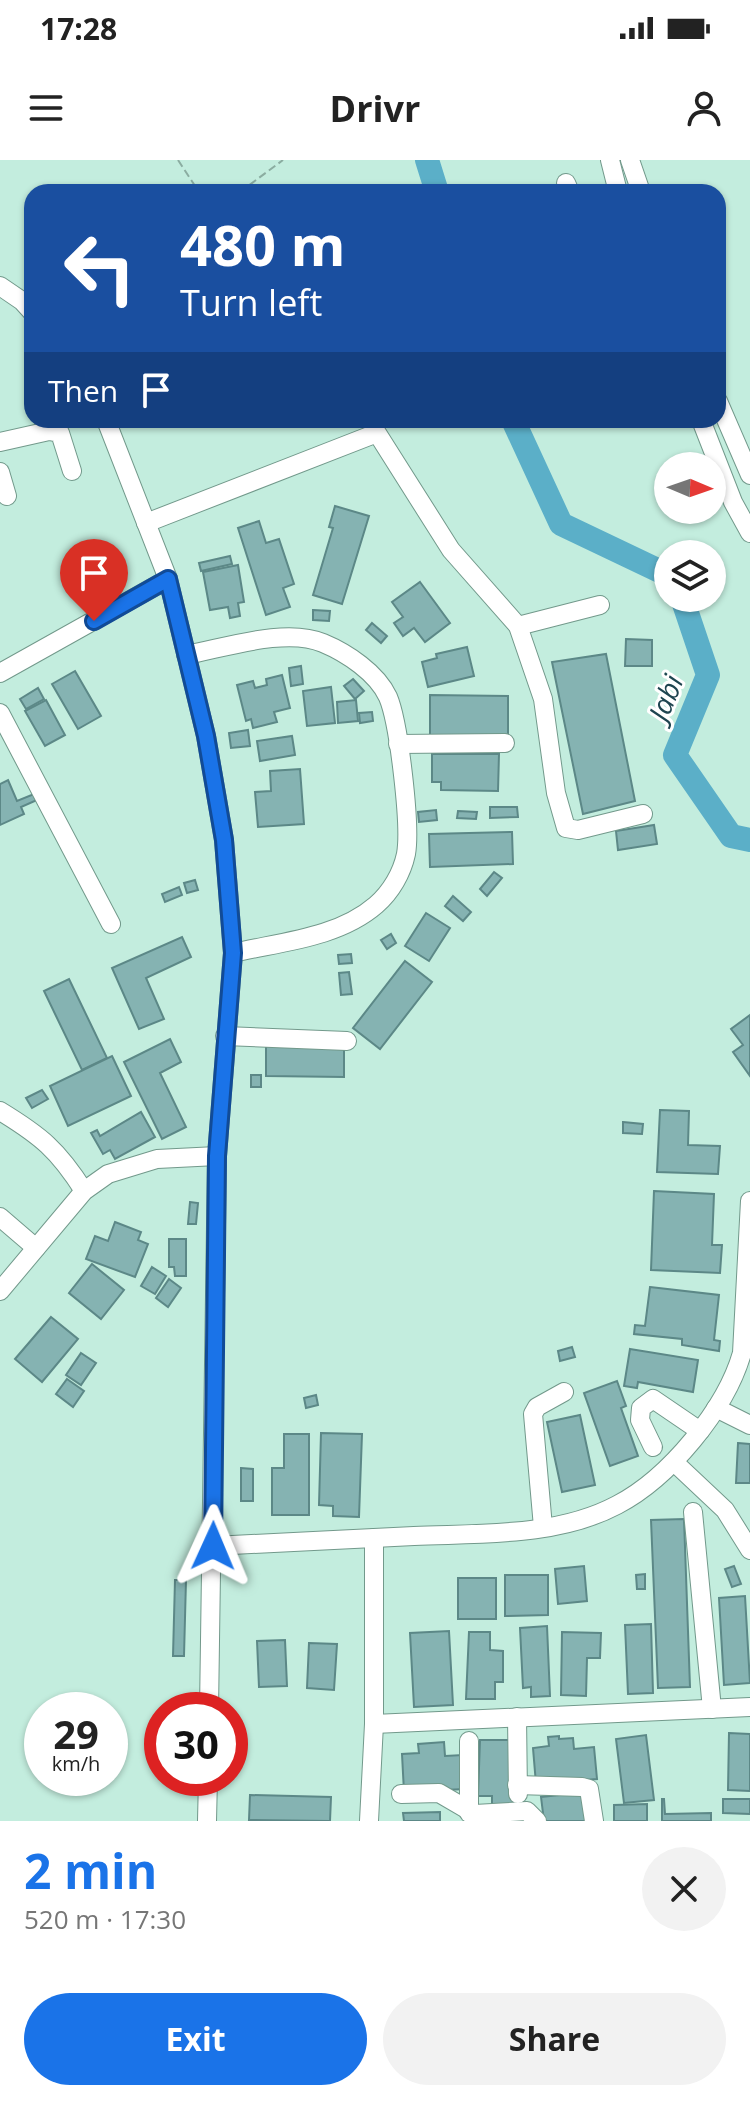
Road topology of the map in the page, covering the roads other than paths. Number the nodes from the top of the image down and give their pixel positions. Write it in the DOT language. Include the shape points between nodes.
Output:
graph roads {
  1 [pos="610,160"];
  2 [pos="630,160"];
  3 [pos="616,184"];
  4 [pos="638,184"];
  5 [pos="0,286"];
  6 [pos="24,303"];
  7 [pos="726,421"];
  8 [pos="109,428"];
  9 [pos="704,428"];
  10 [pos="750,428"];
  11 [pos="731,433"];
  12 [pos="0,442"];
  13 [pos="72,471"];
  14 [pos="0,472"];
  15 [pos="750,475"];
  16 [pos="7,496"];
  17 [pos="146,523"];
  18 [pos="750,533"];
  19 [pos="168,579"];
  20 [pos="600,605"];
  21 [pos="518,626"];
  22 [pos="186,655"];
  23 [pos="0,673"];
  24 [pos="0,713"];
  25 [pos="505,743"];
  26 [pos="398,744"];
  27 [pos="643,814"];
  28 [pos="111,924"];
  29 [pos="233,953"];
  30 [pos="225,1036"];
  31 [pos="347,1041"];
  32 [pos="0,1111"];
  33 [pos="217,1156"];
  34 [pos="84,1191"];
  35 [pos="750,1201"];
  36 [pos="0,1217"];
  37 [pos="36,1248"];
  38 [pos="0,1291"];
  39 [pos="564,1392"];
  40 [pos="716,1408"];
  41 [pos="750,1425"];
  42 [pos="700,1431"];
  43 [pos="653,1447"];
  44 [pos="674,1462"];
  45 [pos="693,1512"];
  46 [pos="543,1527"];
  47 [pos="374,1538"];
  48 [pos="213,1546"];
  49 [pos="750,1550"];
  50 [pos="209,1692"];
  51 [pos="750,1707"];
  52 [pos="712,1709"];
  53 [pos="517,1717"];
  54 [pos="374,1724"];
  55 [pos="469,1741"];
  56 [pos="517,1785"];
  57 [pos="401,1794"];
  58 [pos="208,1796"];
  59 [pos="469,1813"];
  60 [pos="518,1813"];
  61 [pos="207,1821"];
  62 [pos="369,1821"];
  63 [pos="537,1821"];
  64 [pos="594,1821"];
  1 -- 3 [label="street"];
  2 -- 4 [label="street"];
  5 -- 6 [label="street"];
  7 -- 11 [label="street"];
  8 -- 17 [label="street"];
  9 -- 18 [label="street"];
  10 -- 11 [label="street"];
  11 -- 15 [label="street"];
  12 -- 13 [label="street" via="60,433"];
  14 -- 16 [label="street"];
  17 -- 19 [label="street"];
  17 -- 21 [label="street" via="377,433 451,550"];
  19 -- 22 [label="street"];
  19 -- 23 [label="street"];
  20 -- 21 [label="street"];
  21 -- 27 [label="street" via="543,699 566,828 578,830"];
  22 -- 26 [label="street" via="290,636 321,642 371,674 388,696"];
  22 -- 29 [label="street" via="224,840"];
  24 -- 28 [label="street"];
  25 -- 26 [label="street"];
  26 -- 29 [label="street" via="407,811 406,854 393,888 339,928"];
  29 -- 30 [label="street"];
  30 -- 31 [label="street"];
  30 -- 33 [label="street"];
  32 -- 34 [label="street" via="41,1136"];
  33 -- 34 [label="street" via="135,1164"];
  33 -- 48 [label="street"];
  34 -- 37 [label="street"];
  35 -- 40 [label="street" via="742,1353"];
  36 -- 37 [label="street"];
  37 -- 38 [label="street"];
  39 -- 46 [label="street" via="533,1414"];
  40 -- 41 [label="street"];
  40 -- 42 [label="street"];
  42 -- 43 [label="street" via="653,1399 639,1415"];
  42 -- 44 [label="street"];
  44 -- 46 [label="street" via="619,1505"];
  44 -- 49 [label="street" via="725,1510"];
  45 -- 52 [label="street"];
  46 -- 47 [label="street"];
  47 -- 48 [label="street"];
  47 -- 54 [label="street"];
  48 -- 50 [label="street"];
  51 -- 52 [label="street"];
  52 -- 53 [label="street"];
  53 -- 54 [label="street"];
  53 -- 56 [label="street"];
  54 -- 62 [label="street"];
  55 -- 59 [label="street"];
  56 -- 60 [label="street"];
  56 -- 64 [label="street" via="589,1789"];
  57 -- 59 [label="street" via="439,1793"];
  58 -- 61 [label="street"];
  59 -- 60 [label="street"];
  60 -- 63 [label="street" via="527,1811"];
}
